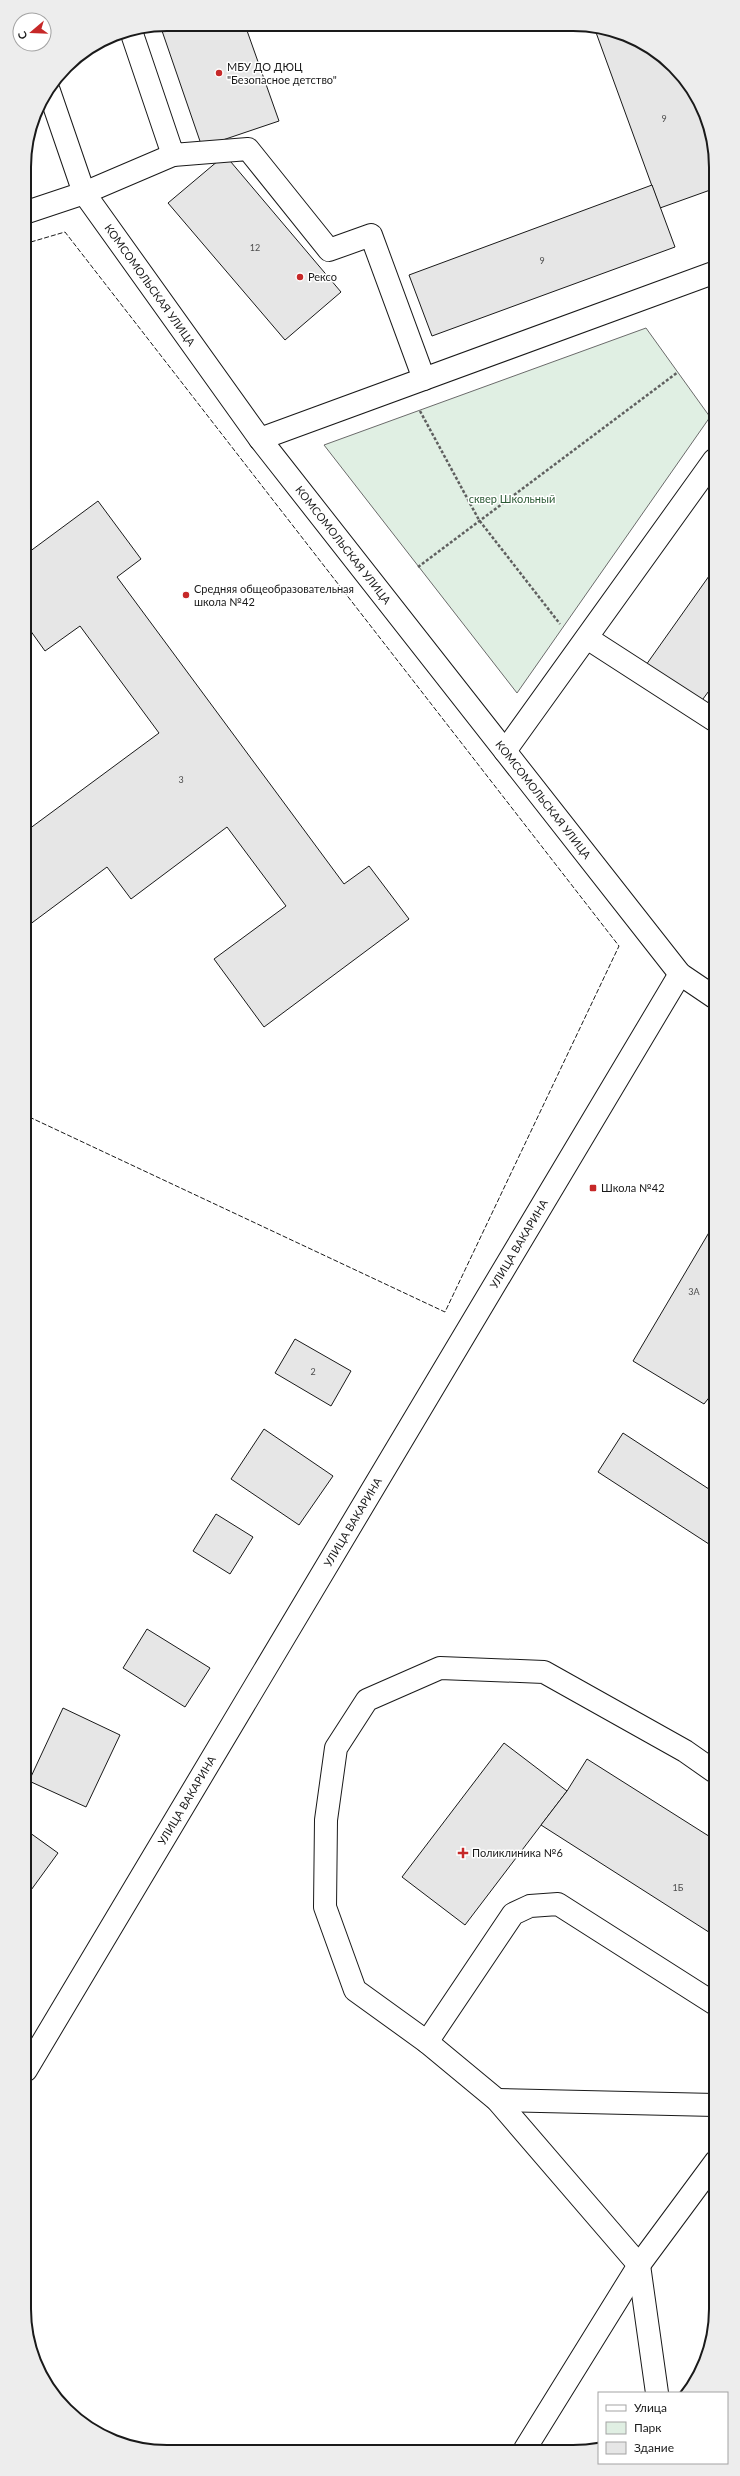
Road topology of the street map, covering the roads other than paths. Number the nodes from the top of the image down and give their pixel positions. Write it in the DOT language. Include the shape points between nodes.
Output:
graph roads {
  1 [pos="133,36"];
  2 [pos="51,97"];
  3 [pos="173,155"];
  4 [pos="84,193"];
  5 [pos="31,211"];
  6 [pos="709,274"];
  7 [pos="424,379"];
  8 [pos="260,439"];
  9 [pos="709,467"];
  10 [pos="586,638"];
  11 [pos="709,717"];
  12 [pos="505,751"];
  13 [pos="680,974"];
  14 [pos="709,994"];
  15 [pos="709,1768"];
  16 [pos="709,2000"];
  17 [pos="427,2042"];
  18 [pos="31,2062"];
  19 [pos="497,2100"];
  20 [pos="709,2105"];
  21 [pos="709,2170"];
  22 [pos="639,2265"];
  23 [pos="657,2392"];
  24 [pos="527,2445"];
  1 -- 3 [label="street"];
  2 -- 4 [label="street, КОМСОМОЛЬСКАЯ УЛИЦА"];
  3 -- 4 [label="street"];
  3 -- 7 [label="street" via="248,149 329,250 371,235"];
  4 -- 5 [label="street"];
  4 -- 8 [label="street, КОМСОМОЛЬСКАЯ УЛИЦА"];
  6 -- 7 [label="street"];
  7 -- 8 [label="street"];
  8 -- 12 [label="street, КОМСОМОЛЬСКАЯ УЛИЦА"];
  9 -- 10 [label="street"];
  10 -- 11 [label="street"];
  10 -- 12 [label="street"];
  12 -- 13 [label="street, КОМСОМОЛЬСКАЯ УЛИЦА"];
  13 -- 14 [label="street, КОМСОМОЛЬСКАЯ УЛИЦА"];
  13 -- 18 [label="street, УЛИЦА ВАКАРИНА"];
  15 -- 17 [label="street" via="685,1751 544,1672 440,1668 367,1700 336,1748 326,1820 325,1907 355,1990"];
  16 -- 17 [label="street" via="558,1904 530,1906 513,1914"];
  17 -- 19 [label="street"];
  19 -- 20 [label="street"];
  19 -- 22 [label="street"];
  21 -- 22 [label="street"];
  22 -- 23 [label="street"];
  22 -- 24 [label="street"];
}
